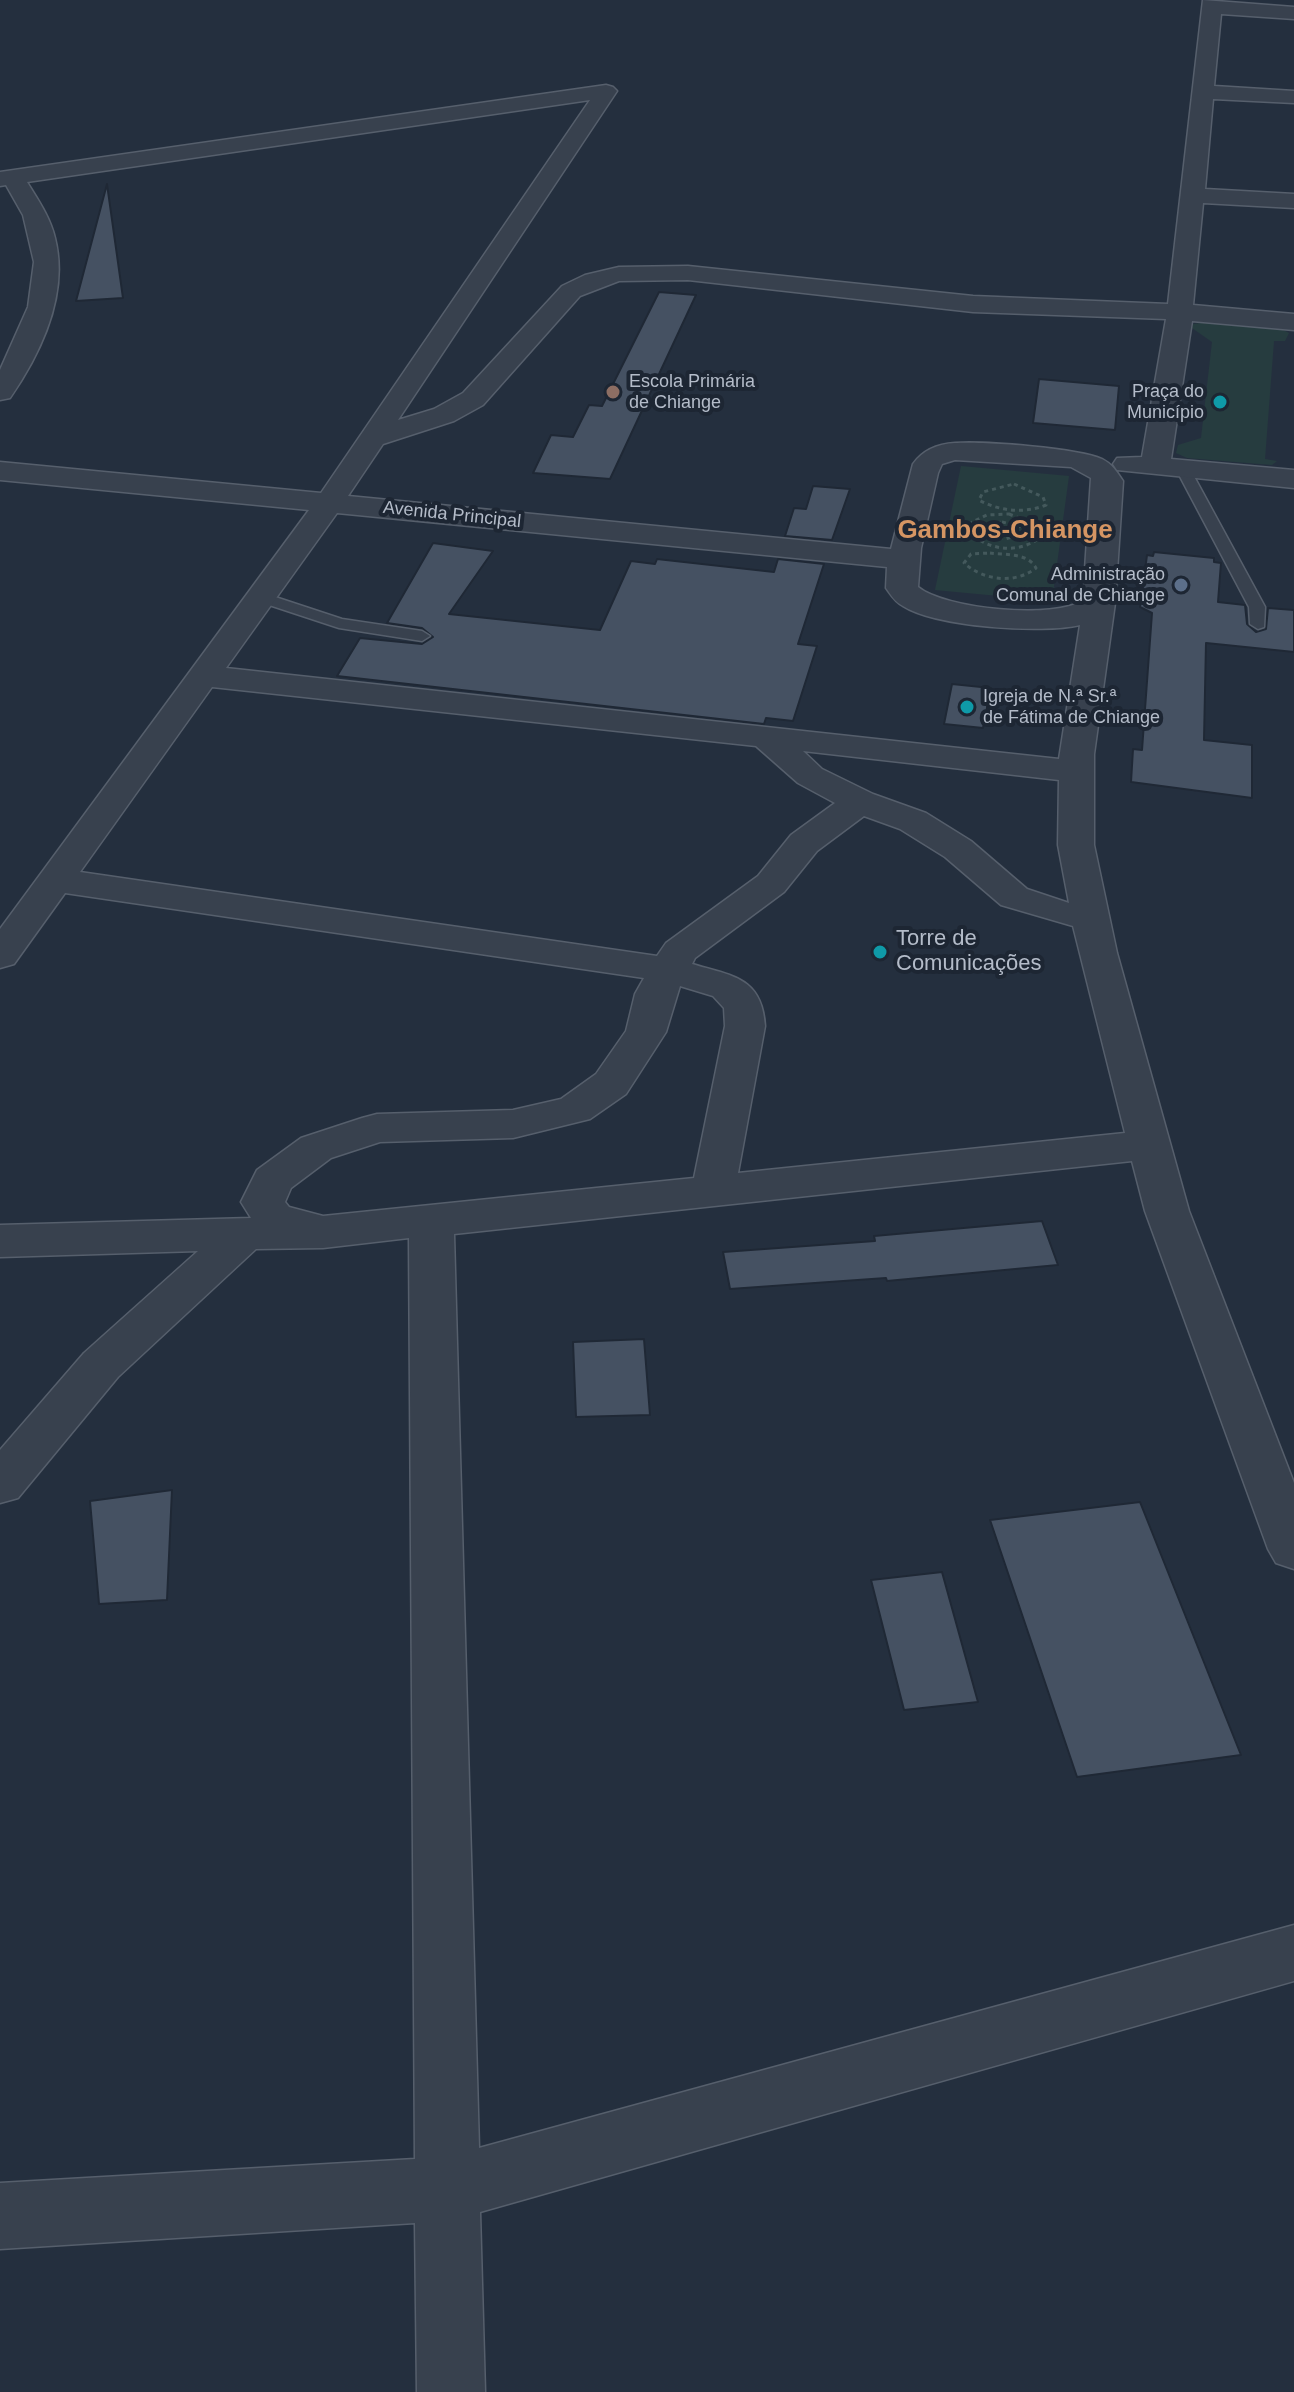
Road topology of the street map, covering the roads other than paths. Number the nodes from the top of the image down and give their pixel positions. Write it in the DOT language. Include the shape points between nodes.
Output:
graph roads {
  1 [pos="1214,4"];
  2 [pos="1294,13"];
  3 [pos="1205,92"];
  4 [pos="1294,97"];
  5 [pos="6,178"];
  6 [pos="1193,195"];
  7 [pos="1294,201"];
  8 [pos="1180,312"];
  9 [pos="1294,322"];
  10 [pos="0,392"];
  11 [pos="372,438"];
  12 [pos="1073,459"];
  13 [pos="1169,468"];
  14 [pos="0,471"];
  15 [pos="1294,479"];
  16 [pos="329,503"];
  17 [pos="903,559"];
  18 [pos="260,597"];
  19 [pos="1099,603"];
  20 [pos="1258,624"];
  21 [pos="422,636"];
  22 [pos="203,676"];
  23 [pos="766,737"];
  24 [pos="1077,771"];
  25 [pos="860,802"];
  26 [pos="55,880"];
  27 [pos="1091,917"];
  28 [pos="0,956"];
  29 [pos="669,970"];
  30 [pos="1149,1145"];
  31 [pos="713,1191"];
  32 [pos="431,1221"];
  33 [pos="323,1232"];
  34 [pos="245,1234"];
  35 [pos="0,1241"];
  36 [pos="0,1484"];
  37 [pos="1294,1549"];
  38 [pos="1294,1953"];
  39 [pos="446,2189"];
  40 [pos="0,2216"];
  41 [pos="451,2392"];
  1 -- 2 [label="street"];
  1 -- 3 [label="street"];
  3 -- 4 [label="street"];
  3 -- 6 [label="street"];
  5 -- 10 [label="street" via="36,217 48,262 39,322"];
  5 -- 11 [label="street" via="606,91"];
  6 -- 7 [label="street"];
  6 -- 8 [label="street"];
  8 -- 9 [label="street"];
  8 -- 11 [label="street" via="973,304 688,273 619,274 571,291 473,399 444,415"];
  8 -- 13 [label="street"];
  11 -- 16 [label="street"];
  12 -- 13 [label="street"];
  12 -- 17 [label="street" via="970,451 932,458"];
  12 -- 19 [label="street" via="1098,469 1108,481"];
  13 -- 15 [label="street"];
  13 -- 20 [label="lane" via="1257,607"];
  14 -- 16 [label="street, Avenida Principal"];
  16 -- 17 [label="street, Avenida Principal"];
  16 -- 18 [label="street"];
  17 -- 19 [label="street" via="902,588 924,605 940,609 1059,621 1092,612"];
  18 -- 21 [label="lane" via="339,623"];
  18 -- 22 [label="street"];
  19 -- 24 [label="street"];
  22 -- 23 [label="street"];
  22 -- 26 [label="street"];
  23 -- 24 [label="street"];
  23 -- 25 [label="street" via="810,776"];
  24 -- 27 [label="street" via="1076,845"];
  25 -- 27 [label="street" via="913,821 958,849 1014,897"];
  25 -- 29 [label="street" via="804,843 771,884 680,951"];
  26 -- 28 [label="street"];
  26 -- 29 [label="street"];
  27 -- 30 [label="street"];
  29 -- 31 [label="street" via="727,987 744,1005 745,1026"];
  29 -- 33 [label="street" via="655,994 646,1032 611,1084 575,1109 513,1124 377,1128 316,1148 272,1180 263,1202 273,1218"];
  30 -- 31 [label="street"];
  30 -- 37 [label="street" via="1167,1211"];
  31 -- 32 [label="street"];
  32 -- 33 [label="street"];
  32 -- 39 [label="street"];
  33 -- 34 [label="street"];
  34 -- 35 [label="street"];
  34 -- 36 [label="street" via="101,1365"];
  38 -- 39 [label="street"];
  39 -- 40 [label="street"];
  39 -- 41 [label="street"];
}
